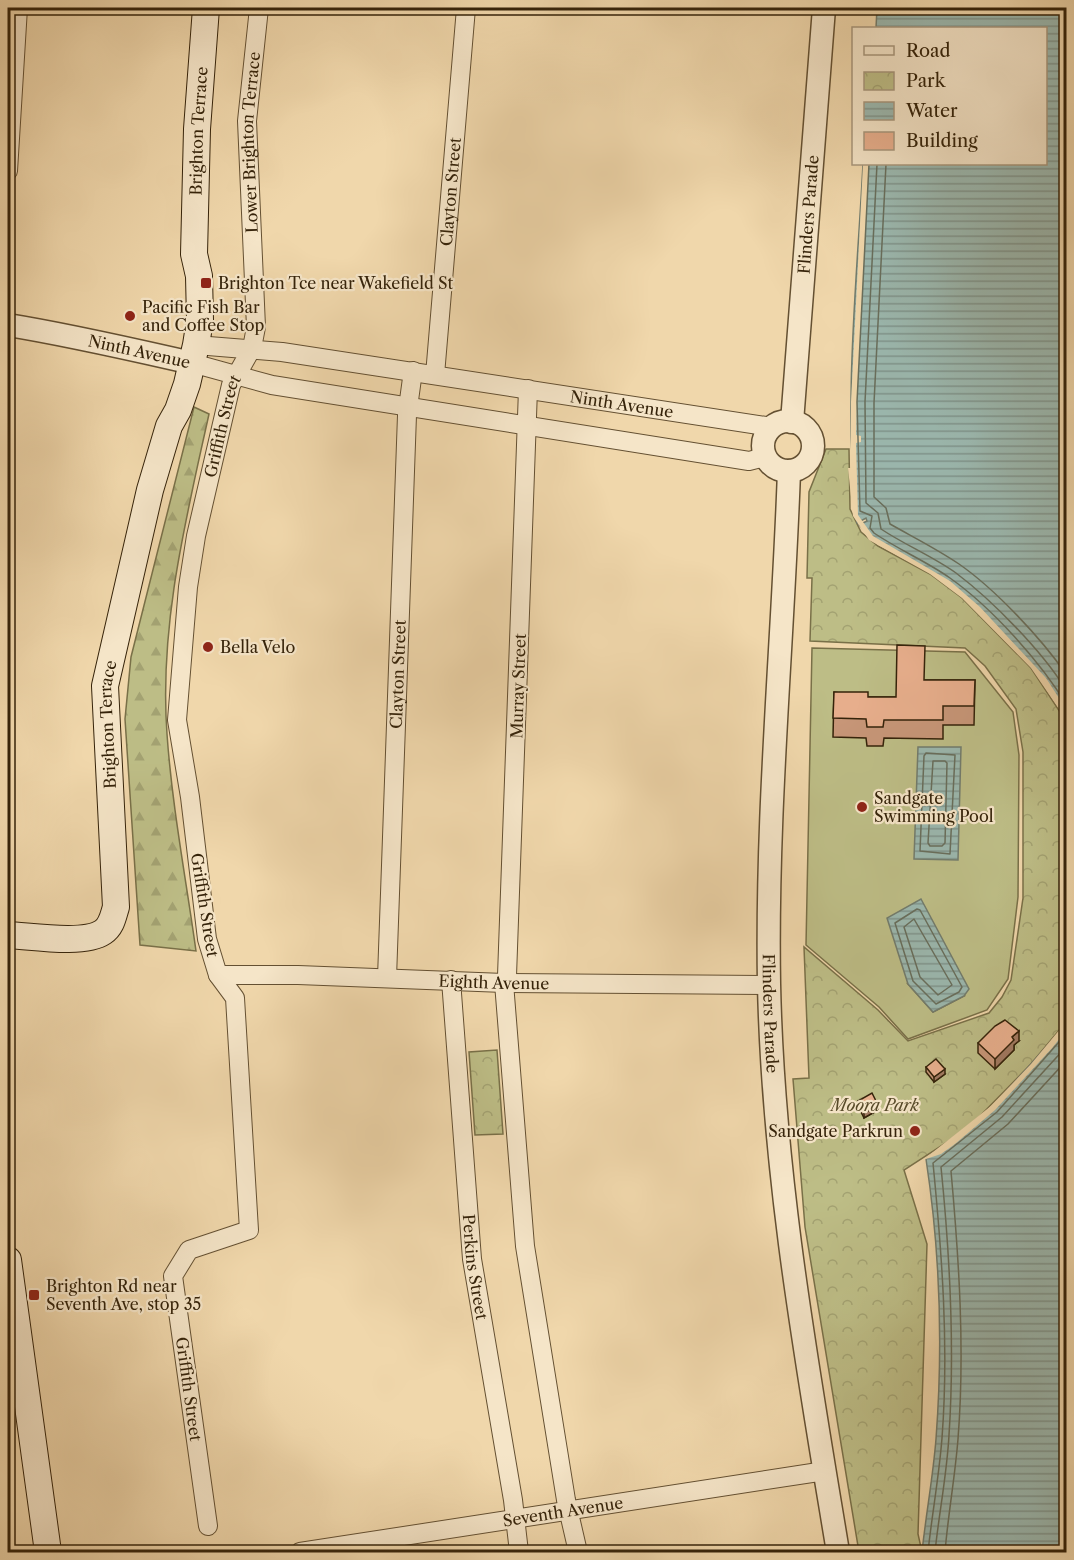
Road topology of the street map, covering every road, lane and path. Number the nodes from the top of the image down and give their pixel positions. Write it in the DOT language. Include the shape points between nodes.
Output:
graph roads {
  1 [pos="18,8"];
  2 [pos="206,8"];
  3 [pos="259,8"];
  4 [pos="466,8"];
  5 [pos="824,8"];
  6 [pos="8,171"];
  7 [pos="8,326"];
  8 [pos="252,348"];
  9 [pos="188,353"];
  10 [pos="413,371"];
  11 [pos="235,374"];
  12 [pos="435,375"];
  13 [pos="528,389"];
  14 [pos="408,407"];
  15 [pos="527,425"];
  16 [pos="782,425"];
  17 [pos="765,457"];
  18 [pos="789,471"];
  19 [pos="8,935"];
  20 [pos="218,975"];
  21 [pos="387,978"];
  22 [pos="451,980"];
  23 [pos="504,983"];
  24 [pos="769,985"];
  25 [pos="8,1260"];
  26 [pos="825,1471"];
  27 [pos="570,1510"];
  28 [pos="515,1519"];
  29 [pos="208,1526"];
  30 [pos="48,1552"];
  31 [pos="300,1552"];
  32 [pos="519,1552"];
  33 [pos="578,1552"];
  34 [pos="838,1552"];
  1 -- 6 [label="street"];
  2 -- 9 [label="main road, Brighton Terrace" via="197,129 194,254 200,298"];
  3 -- 8 [label="street, Lower Brighton Terrace" via="247,121 256,327"];
  4 -- 12 [label="street, Clayton Street"];
  5 -- 16 [label="street, Flinders Parade"];
  7 -- 9 [label="street, Ninth Avenue" via="87,338 118,338"];
  8 -- 9 [label="street, Ninth Avenue"];
  8 -- 10 [label="street, Ninth Avenue"];
  8 -- 11 [label="street, Griffith Street"];
  9 -- 11 [label="street, Ninth Avenue"];
  9 -- 19 [label="main road, Brighton Terrace" via="168,408 169,426 150,490 105,686 116,907 112,922 104,932 88,938"];
  10 -- 12 [label="street, Ninth Avenue"];
  10 -- 14 [label="street, Clayton Street"];
  11 -- 14 [label="street, Ninth Avenue" via="272,385"];
  11 -- 20 [label="street, Griffith Street" via="196,536 177,720 207,939"];
  12 -- 13 [label="street, Ninth Avenue"];
  13 -- 15 [label="street, Murray Street"];
  13 -- 16 [label="street, Ninth Avenue"];
  14 -- 15 [label="street, Ninth Avenue"];
  14 -- 21 [label="street, Clayton Street"];
  15 -- 17 [label="street, Ninth Avenue" via="749,461"];
  15 -- 23 [label="street, Murray Street"];
  16 -- 17 [label="street, Flinders Parade" via="763,441"];
  16 -- 18 [label="street" via="806,430 812,444 804,465"];
  17 -- 18 [label="street" via="775,468"];
  18 -- 24 [label="street, Flinders Parade" via="778,668"];
  20 -- 21 [label="street, Eighth Avenue"];
  20 -- 29 [label="street, Griffith Street" via="235,998 249,1230 189,1250 173,1276"];
  21 -- 22 [label="street, Eighth Avenue"];
  22 -- 23 [label="street, Eighth Avenue"];
  22 -- 28 [label="street, Perkins Street" via="472,1259"];
  23 -- 24 [label="street, Eighth Avenue"];
  23 -- 27 [label="street" via="525,1246"];
  24 -- 26 [label="street, Flinders Parade" via="794,1285"];
  25 -- 30 [label="main road"];
  26 -- 27 [label="street, Seventh Avenue"];
  26 -- 34 [label="street, Flinders Parade"];
  27 -- 28 [label="street, Seventh Avenue"];
  27 -- 33 [label="street"];
  28 -- 31 [label="street, Seventh Avenue"];
  28 -- 32 [label="street, Perkins Street"];
}
